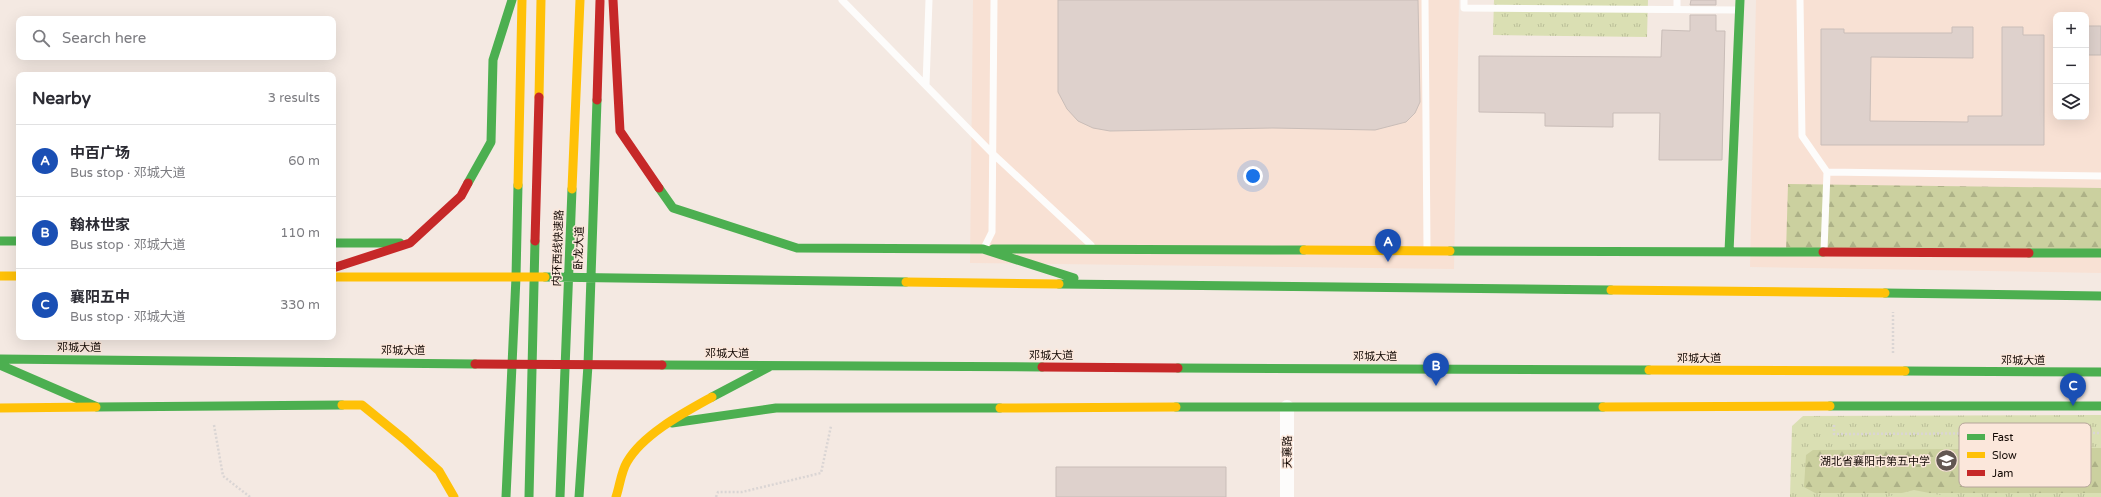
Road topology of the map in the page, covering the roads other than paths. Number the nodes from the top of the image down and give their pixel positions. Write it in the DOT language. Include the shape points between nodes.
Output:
graph roads {
  1 [pos="512,0"];
  2 [pos="522,0"];
  3 [pos="541,0"];
  4 [pos="580,0"];
  5 [pos="600,0"];
  6 [pos="613,0"];
  7 [pos="842,0"];
  8 [pos="928,0"];
  9 [pos="994,0"];
  10 [pos="1424,0"];
  11 [pos="1464,0"];
  12 [pos="1677,0"];
  13 [pos="1740,0"];
  14 [pos="1800,0"];
  15 [pos="1677,9"];
  16 [pos="1740,10"];
  17 [pos="926,85"];
  18 [pos="992,153"];
  19 [pos="1827,172"];
  20 [pos="2101,176"];
  21 [pos="0,241"];
  22 [pos="16,241"];
  23 [pos="336,243"];
  24 [pos="410,243"];
  25 [pos="983,249"];
  26 [pos="1095,249"];
  27 [pos="1427,251"];
  28 [pos="1729,252"];
  29 [pos="1824,252"];
  30 [pos="2101,253"];
  31 [pos="336,267"];
  32 [pos="0,276"];
  33 [pos="16,276"];
  34 [pos="336,277"];
  35 [pos="516,277"];
  36 [pos="590,278"];
  37 [pos="1094,285"];
  38 [pos="2101,296"];
  39 [pos="0,359"];
  40 [pos="512,364"];
  41 [pos="0,365"];
  42 [pos="588,365"];
  43 [pos="771,366"];
  44 [pos="2101,372"];
  45 [pos="2101,406"];
  46 [pos="97,407"];
  47 [pos="1287,407"];
  48 [pos="0,408"];
  49 [pos="672,423"];
  50 [pos="454,497"];
  51 [pos="506,497"];
  52 [pos="529,497"];
  53 [pos="560,497"];
  54 [pos="579,497"];
  55 [pos="616,497"];
  56 [pos="1287,497"];
  1 -- 24 [label="main road" via="492,60 491,142 461,196"];
  2 -- 35 [label="main road"];
  3 -- 52 [label="main road, 内环西线快速路"];
  4 -- 53 [label="main road, 内环西线快速路"];
  5 -- 36 [label="main road, 卧龙大道"];
  6 -- 25 [label="main road" via="620,131 673,208 797,248"];
  7 -- 17 [label="lane"];
  8 -- 17 [label="lane"];
  9 -- 18 [label="lane"];
  10 -- 27 [label="lane"];
  11 -- 15 [label="lane" via="1464,8"];
  12 -- 15 [label="lane"];
  13 -- 16 [label="main road"];
  14 -- 19 [label="lane" via="1802,136"];
  15 -- 16 [label="lane"];
  16 -- 28 [label="main road"];
  17 -- 18 [label="lane"];
  18 -- 25 [label="lane" via="992,232"];
  18 -- 26 [label="lane"];
  19 -- 20 [label="lane"];
  19 -- 29 [label="lane"];
  21 -- 22 [label="main road"];
  23 -- 24 [label="main road"];
  24 -- 31 [label="main road"];
  25 -- 26 [label="main road"];
  25 -- 37 [label="main road"];
  26 -- 27 [label="main road"];
  27 -- 28 [label="main road"];
  28 -- 29 [label="main road"];
  29 -- 30 [label="main road"];
  32 -- 33 [label="main road"];
  34 -- 35 [label="main road"];
  35 -- 36 [label="main road"];
  35 -- 40 [label="main road"];
  36 -- 37 [label="main road"];
  36 -- 42 [label="main road, 卧龙大道"];
  37 -- 38 [label="main road"];
  39 -- 40 [label="main road, 邓城大道"];
  40 -- 42 [label="main road, 邓城大道"];
  40 -- 51 [label="main road"];
  41 -- 46 [label="main road"];
  42 -- 43 [label="main road, 邓城大道"];
  42 -- 54 [label="main road, 卧龙大道"];
  43 -- 44 [label="main road, 邓城大道"];
  43 -- 49 [label="main road" via="694,407"];
  45 -- 47 [label="main road"];
  46 -- 48 [label="main road"];
  46 -- 50 [label="main road" via="362,405 439,472"];
  47 -- 49 [label="main road" via="776,408"];
  47 -- 56 [label="street, 天襄路"];
  49 -- 55 [label="main road" via="659,431 628,460"];
}
